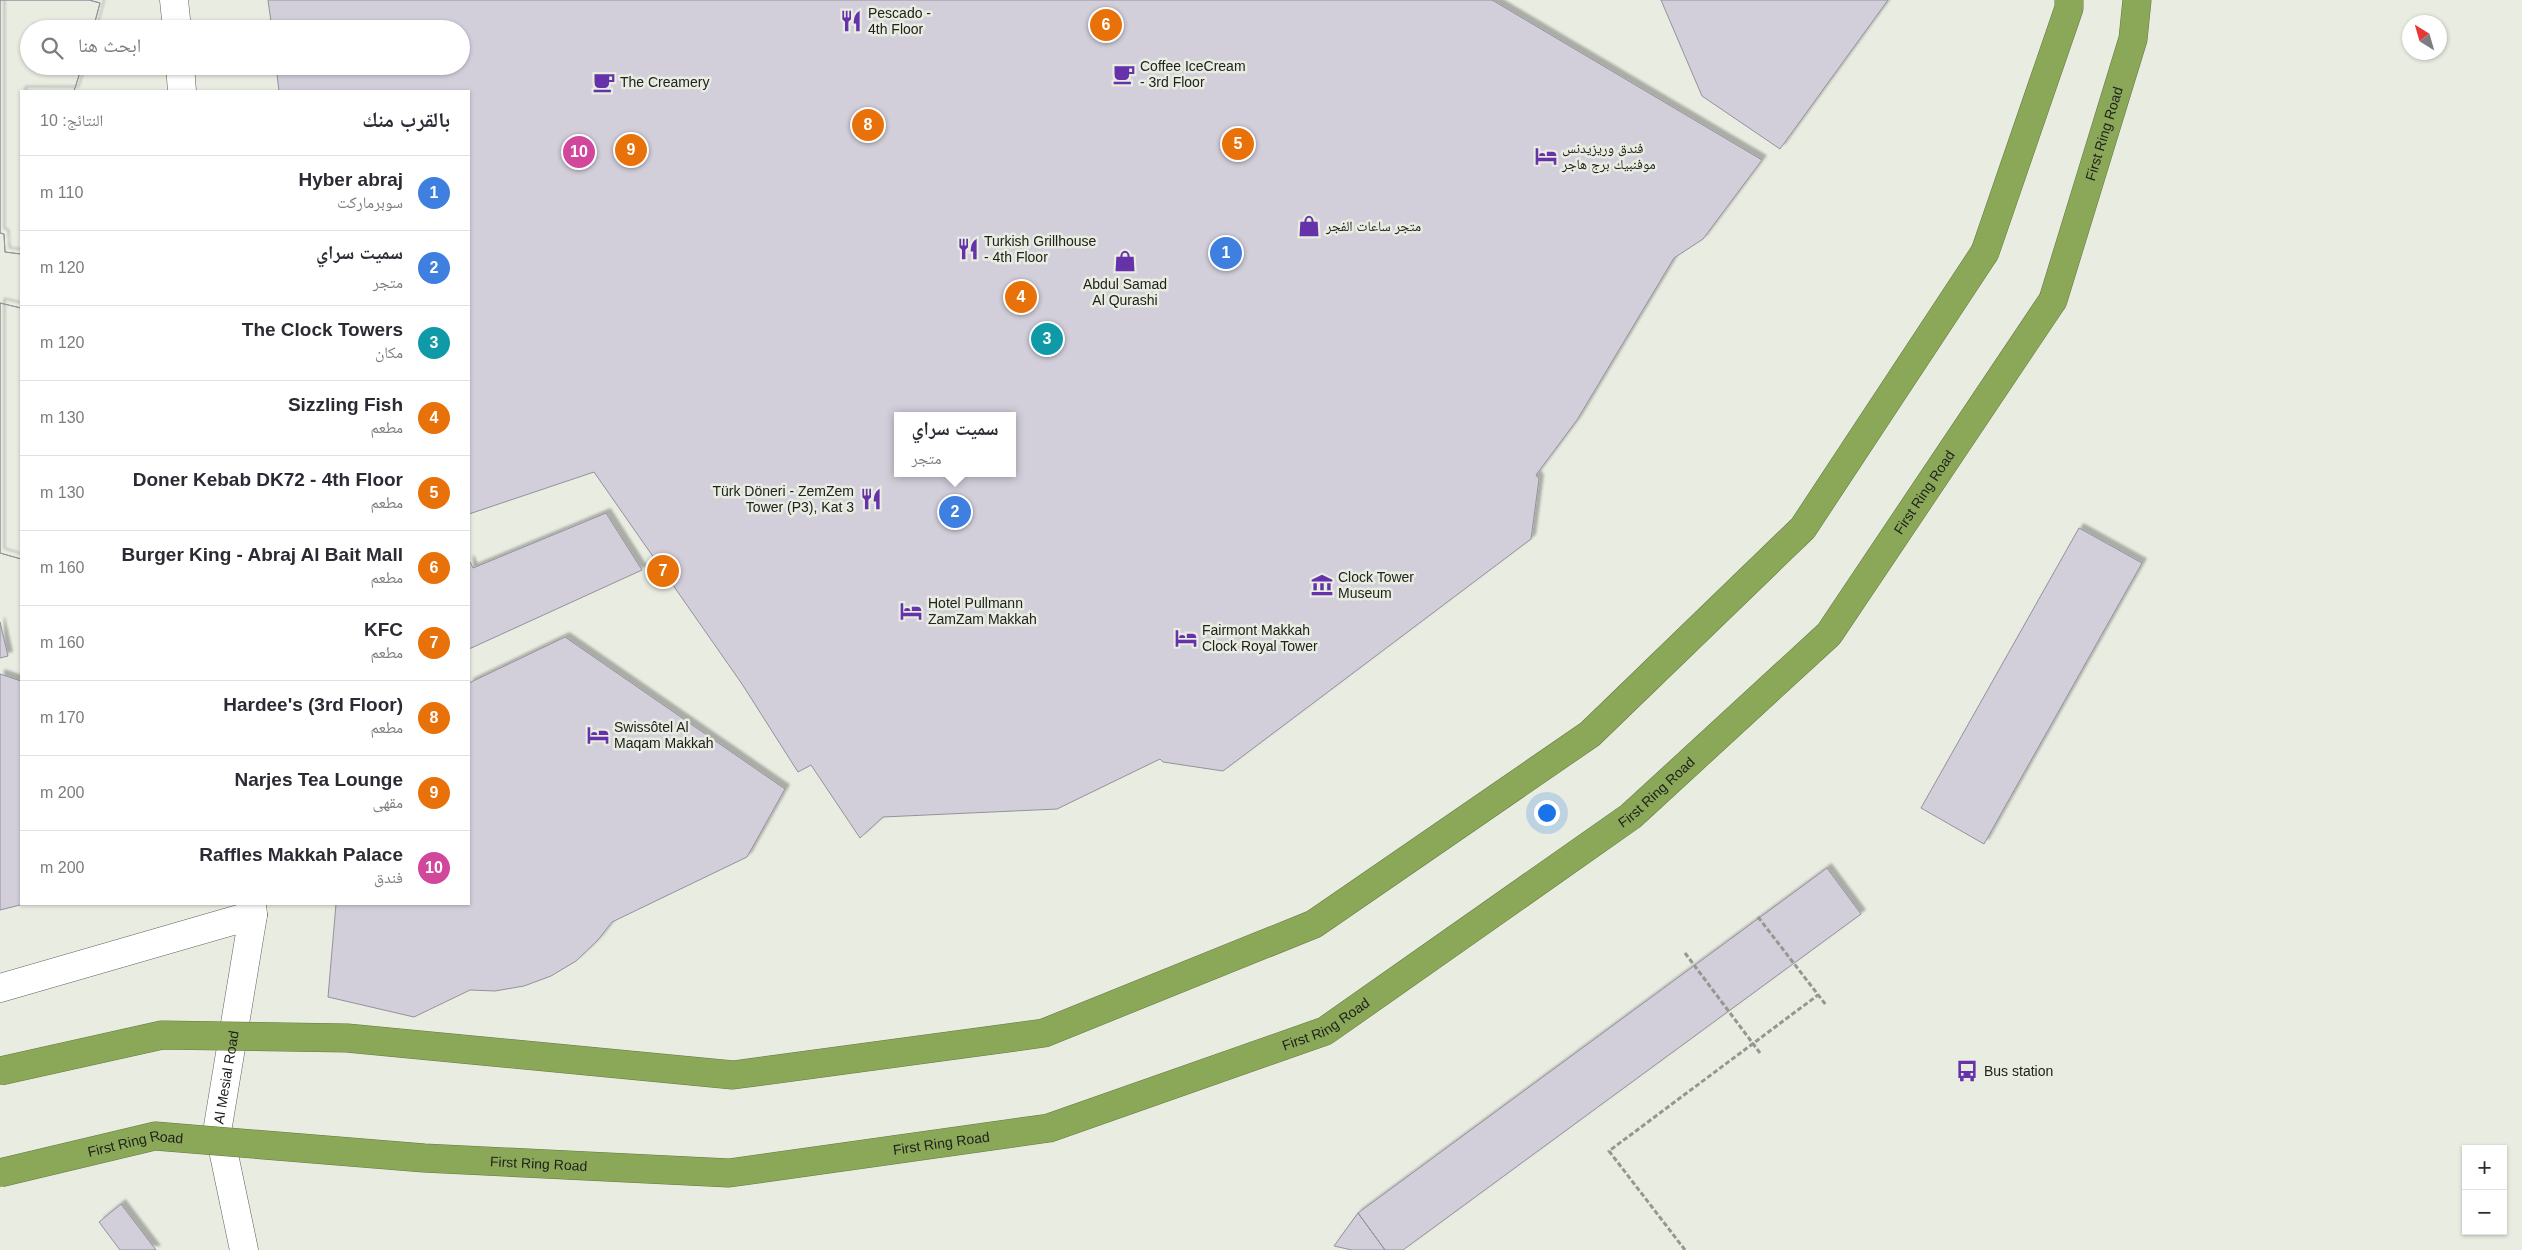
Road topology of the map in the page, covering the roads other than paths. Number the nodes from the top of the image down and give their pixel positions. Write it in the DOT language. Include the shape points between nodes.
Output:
graph roads {
  1 [pos="174,0"];
  2 [pos="2069,0"];
  3 [pos="2137,0"];
  4 [pos="175,20"];
  5 [pos="181,75"];
  6 [pos="182,90"];
  7 [pos="252,909"];
  8 [pos="0,988"];
  9 [pos="0,1071"];
  10 [pos="0,1172"];
  11 [pos="244,1250"];
  1 -- 4 [label="street"];
  2 -- 9 [label="highway, bridge" via="2069,8 1985,252 1803,528 1590,734 1314,924 1044,1033 732,1075 347,1038 162,1035"];
  3 -- 10 [label="highway, First Ring Road, bridge" via="2132,39 2053,300 1829,634 1631,816 1325,1031 1049,1128 730,1173 424,1158 154,1136"];
  5 -- 6 [label="street"];
  7 -- 8 [label="street"];
  7 -- 11 [label="street, Al Mesial Road" via="218,1126"];
}
